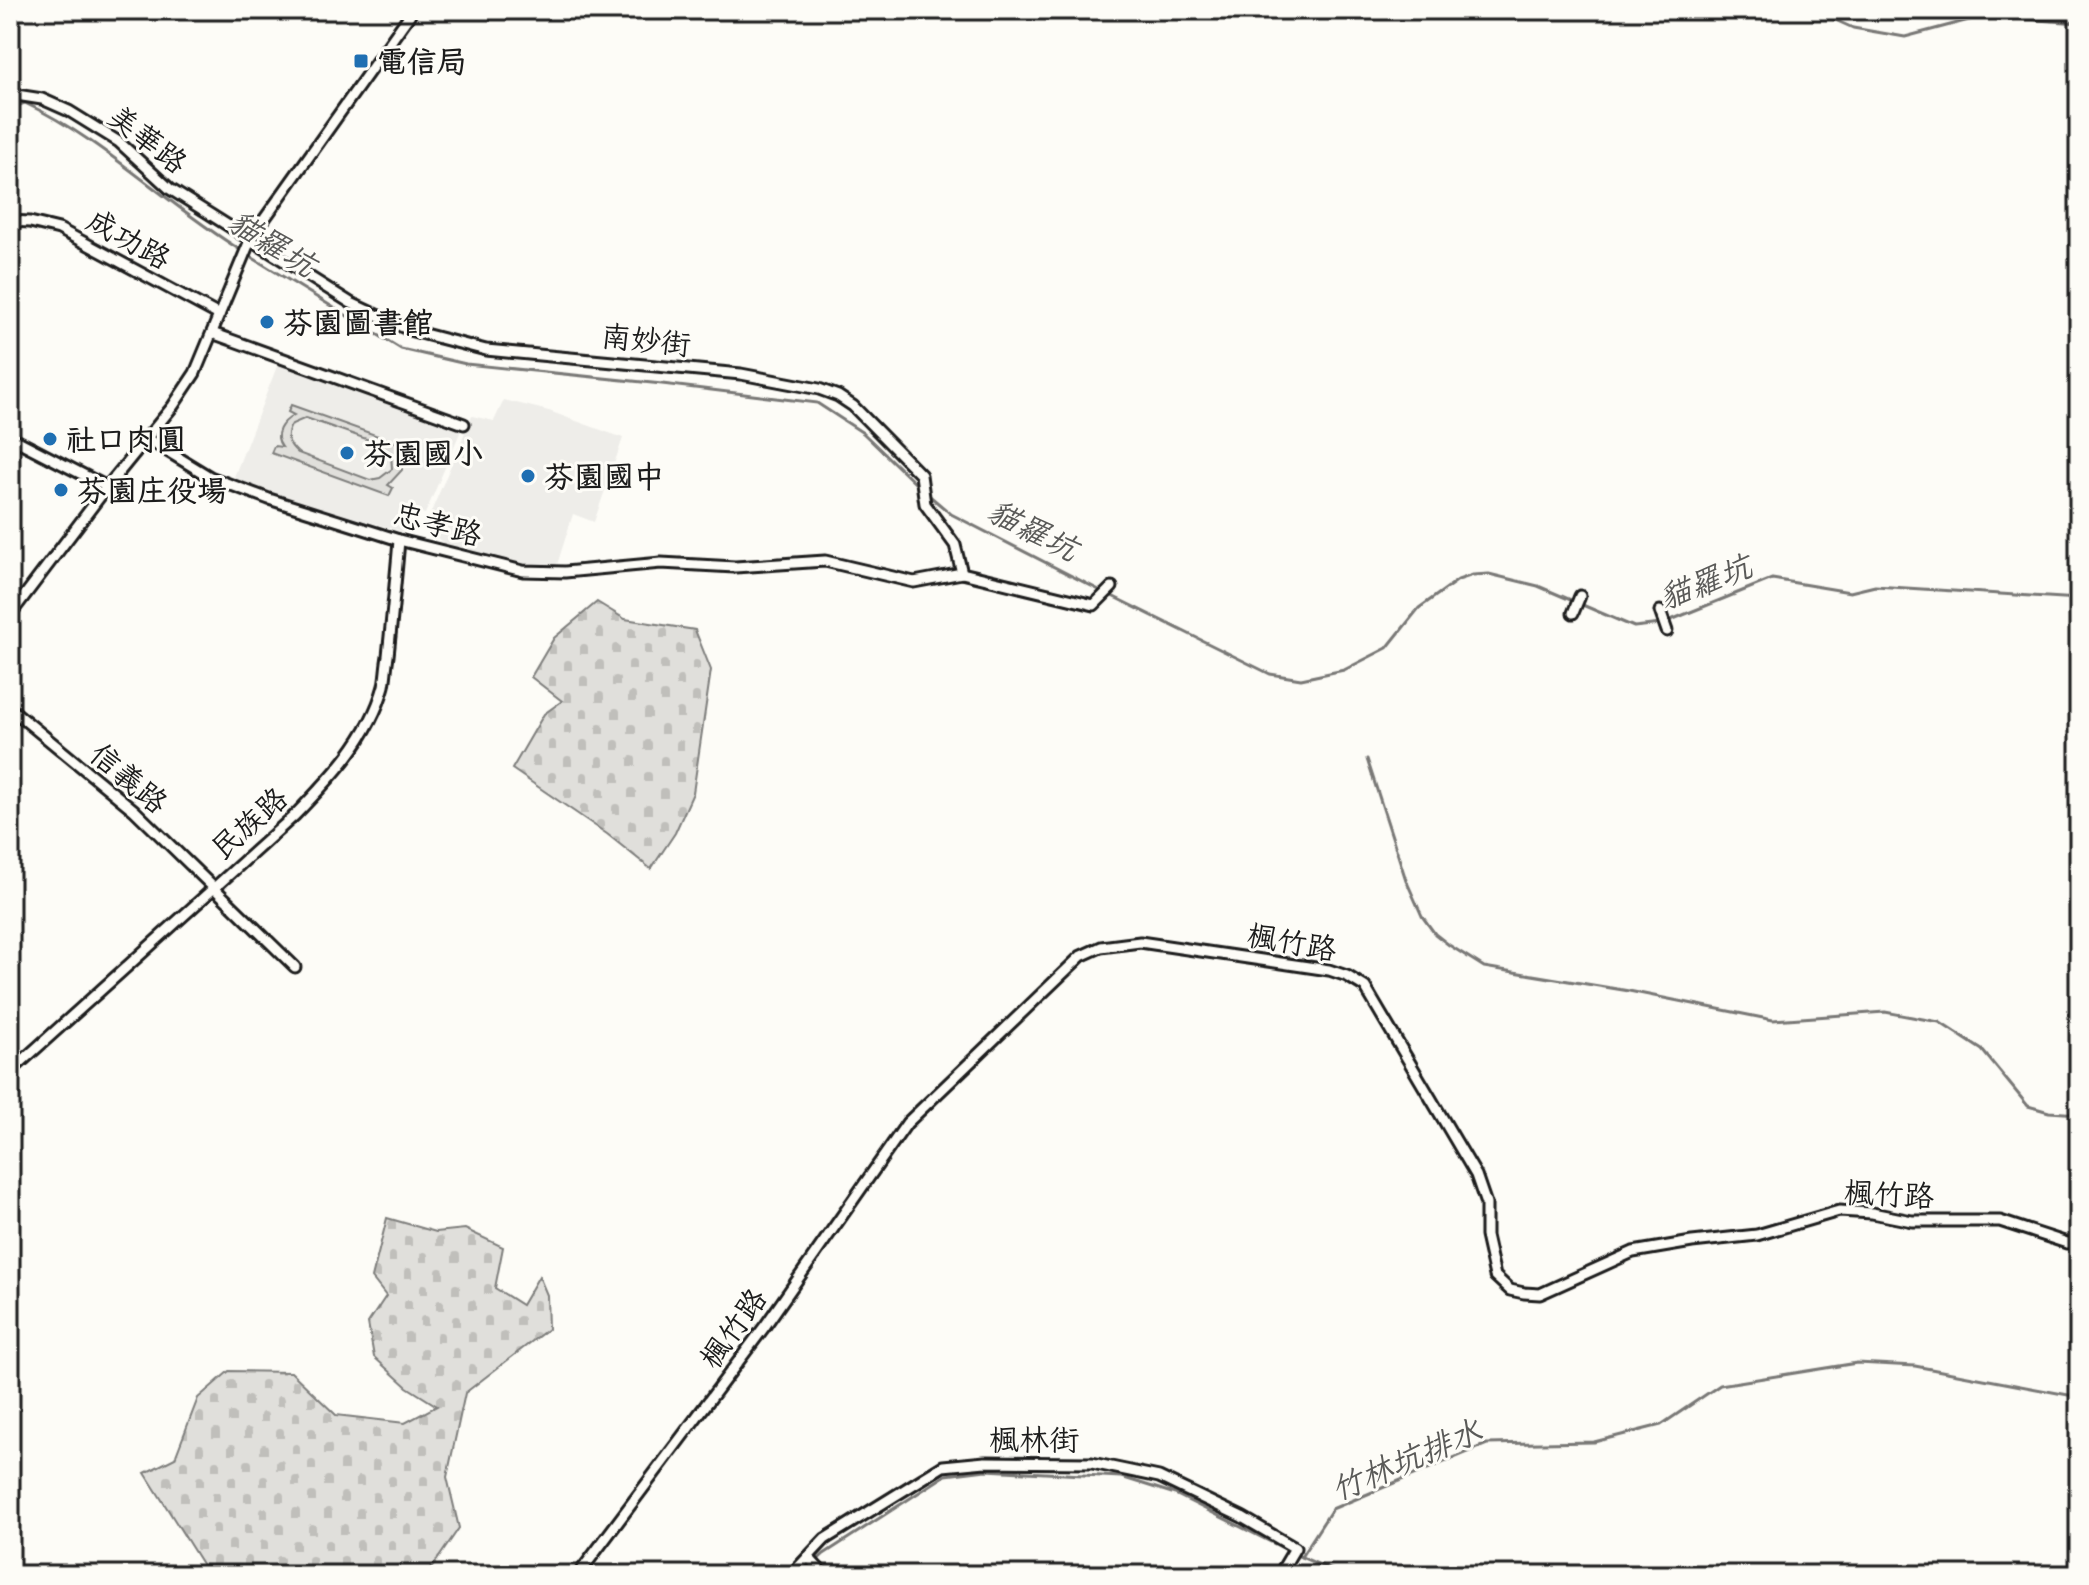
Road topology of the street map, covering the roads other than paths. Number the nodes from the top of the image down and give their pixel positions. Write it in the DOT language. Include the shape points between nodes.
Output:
graph roads {
  1 [pos="413,10"];
  2 [pos="10,94"];
  3 [pos="10,221"];
  4 [pos="251,238"];
  5 [pos="219,315"];
  6 [pos="212,333"];
  7 [pos="464,424"];
  8 [pos="10,437"];
  9 [pos="146,438"];
  10 [pos="107,487"];
  11 [pos="399,540"];
  12 [pos="962,573"];
  13 [pos="1112,587"];
  14 [pos="1580,596"];
  15 [pos="1660,611"];
  16 [pos="1573,613"];
  17 [pos="10,615"];
  18 [pos="1667,631"];
  19 [pos="10,708"];
  20 [pos="214,886"];
  21 [pos="295,967"];
  22 [pos="10,1072"];
  23 [pos="2079,1242"];
  24 [pos="808,1557"];
  25 [pos="819,1569"];
  26 [pos="578,1575"];
  27 [pos="791,1575"];
  28 [pos="1279,1575"];
  1 -- 4 [label="street"];
  2 -- 4 [label="street, 美華路" via="42,99 69,111 119,142 170,189"];
  3 -- 5 [label="street, 成功路" via="59,229"];
  4 -- 5 [label="street"];
  4 -- 12 [label="street, 南妙街" via="351,303 441,340 502,352 741,374 838,396 921,475 925,504 955,545"];
  5 -- 6 [label="street"];
  6 -- 7 [label="street"];
  6 -- 9 [label="street" via="195,373"];
  8 -- 10 [label="street"];
  9 -- 10 [label="street"];
  9 -- 11 [label="street, 忠孝路" via="221,481"];
  10 -- 17 [label="street"];
  11 -- 12 [label="street, 忠孝路" via="523,571 825,561 914,582"];
  11 -- 20 [label="street, 民族路" via="387,671 358,741 319,790"];
  12 -- 13 [label="street" via="1097,601"];
  14 -- 16 [label="street"];
  15 -- 18 [label="street"];
  19 -- 20 [label="street, 信義路" via="134,810"];
  20 -- 21 [label="street, 信義路"];
  20 -- 22 [label="street, 民族路"];
  23 -- 26 [label="street, 楓竹路" via="2067,1243 2000,1221 1912,1221 1839,1211 1757,1235 1633,1252 1540,1294 1510,1290 1495,1276 1486,1204 1476,1175 1365,987 1329,970 1140,942 1101,947 1081,956 907,1123 765,1326"];
  24 -- 25 [label="street"];
  24 -- 27 [label="street, 楓林街"];
  24 -- 28 [label="street, 楓林街" via="825,1539 943,1466 1092,1463 1159,1477 1295,1548"];
}
